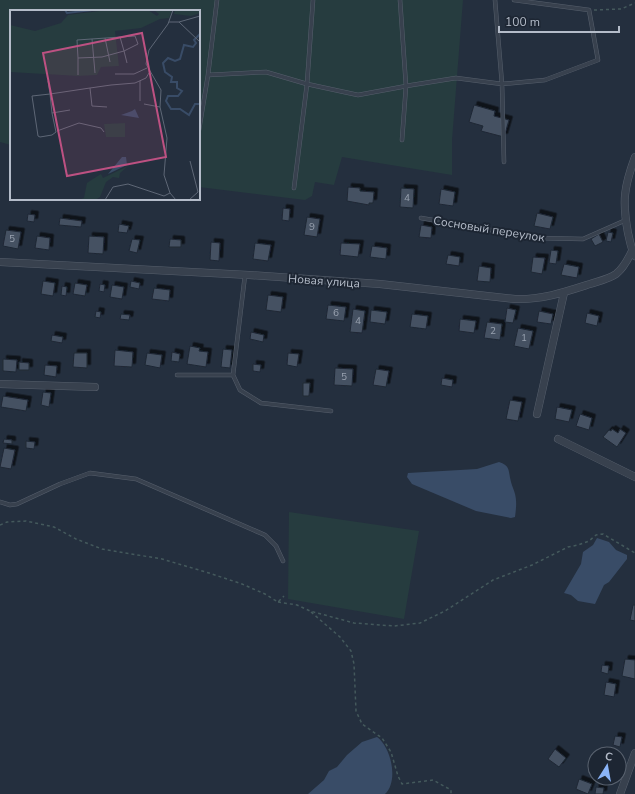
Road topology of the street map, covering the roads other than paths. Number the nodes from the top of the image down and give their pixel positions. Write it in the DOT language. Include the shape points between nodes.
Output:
graph roads {
  1 [pos="217,0"];
  2 [pos="313,0"];
  3 [pos="400,0"];
  4 [pos="495,0"];
  5 [pos="514,0"];
  6 [pos="208,75"];
  7 [pos="308,84"];
  8 [pos="502,84"];
  9 [pos="406,86"];
  10 [pos="200,124"];
  11 [pos="402,140"];
  12 [pos="635,157"];
  13 [pos="504,162"];
  14 [pos="294,188"];
  15 [pos="421,218"];
  16 [pos="626,220"];
  17 [pos="633,254"];
  18 [pos="0,262"];
  19 [pos="245,275"];
  20 [pos="564,293"];
  21 [pos="177,375"];
  22 [pos="234,375"];
  23 [pos="0,384"];
  24 [pos="95,387"];
  25 [pos="332,411"];
  26 [pos="537,414"];
  27 [pos="558,439"];
  28 [pos="635,477"];
  29 [pos="0,502"];
  30 [pos="283,561"];
  31 [pos="635,753"];
  32 [pos="620,794"];
  1 -- 6 [label="lane"];
  2 -- 7 [label="lane"];
  3 -- 9 [label="lane"];
  4 -- 8 [label="lane"];
  5 -- 8 [label="lane" via="589,10 598,60 545,80"];
  6 -- 7 [label="lane" via="266,72"];
  6 -- 10 [label="lane"];
  7 -- 9 [label="lane" via="358,95"];
  7 -- 14 [label="lane"];
  8 -- 9 [label="lane" via="456,78"];
  8 -- 13 [label="lane"];
  9 -- 11 [label="lane"];
  12 -- 16 [label="street" via="624,197"];
  15 -- 16 [label="lane, Сосновый переулок" via="537,238 583,239"];
  16 -- 17 [label="street"];
  17 -- 20 [label="street, Новая улица" via="617,273"];
  18 -- 19 [label="street, Новая улица"];
  19 -- 20 [label="street, Новая улица" via="380,284 529,300"];
  19 -- 22 [label="lane"];
  20 -- 26 [label="street"];
  21 -- 22 [label="lane"];
  22 -- 25 [label="lane" via="240,390 261,403"];
  23 -- 24 [label="street"];
  27 -- 28 [label="street"];
  29 -- 30 [label="lane" via="18,504 90,473 136,479 265,535 276,546"];
  31 -- 32 [label="street"];
}
